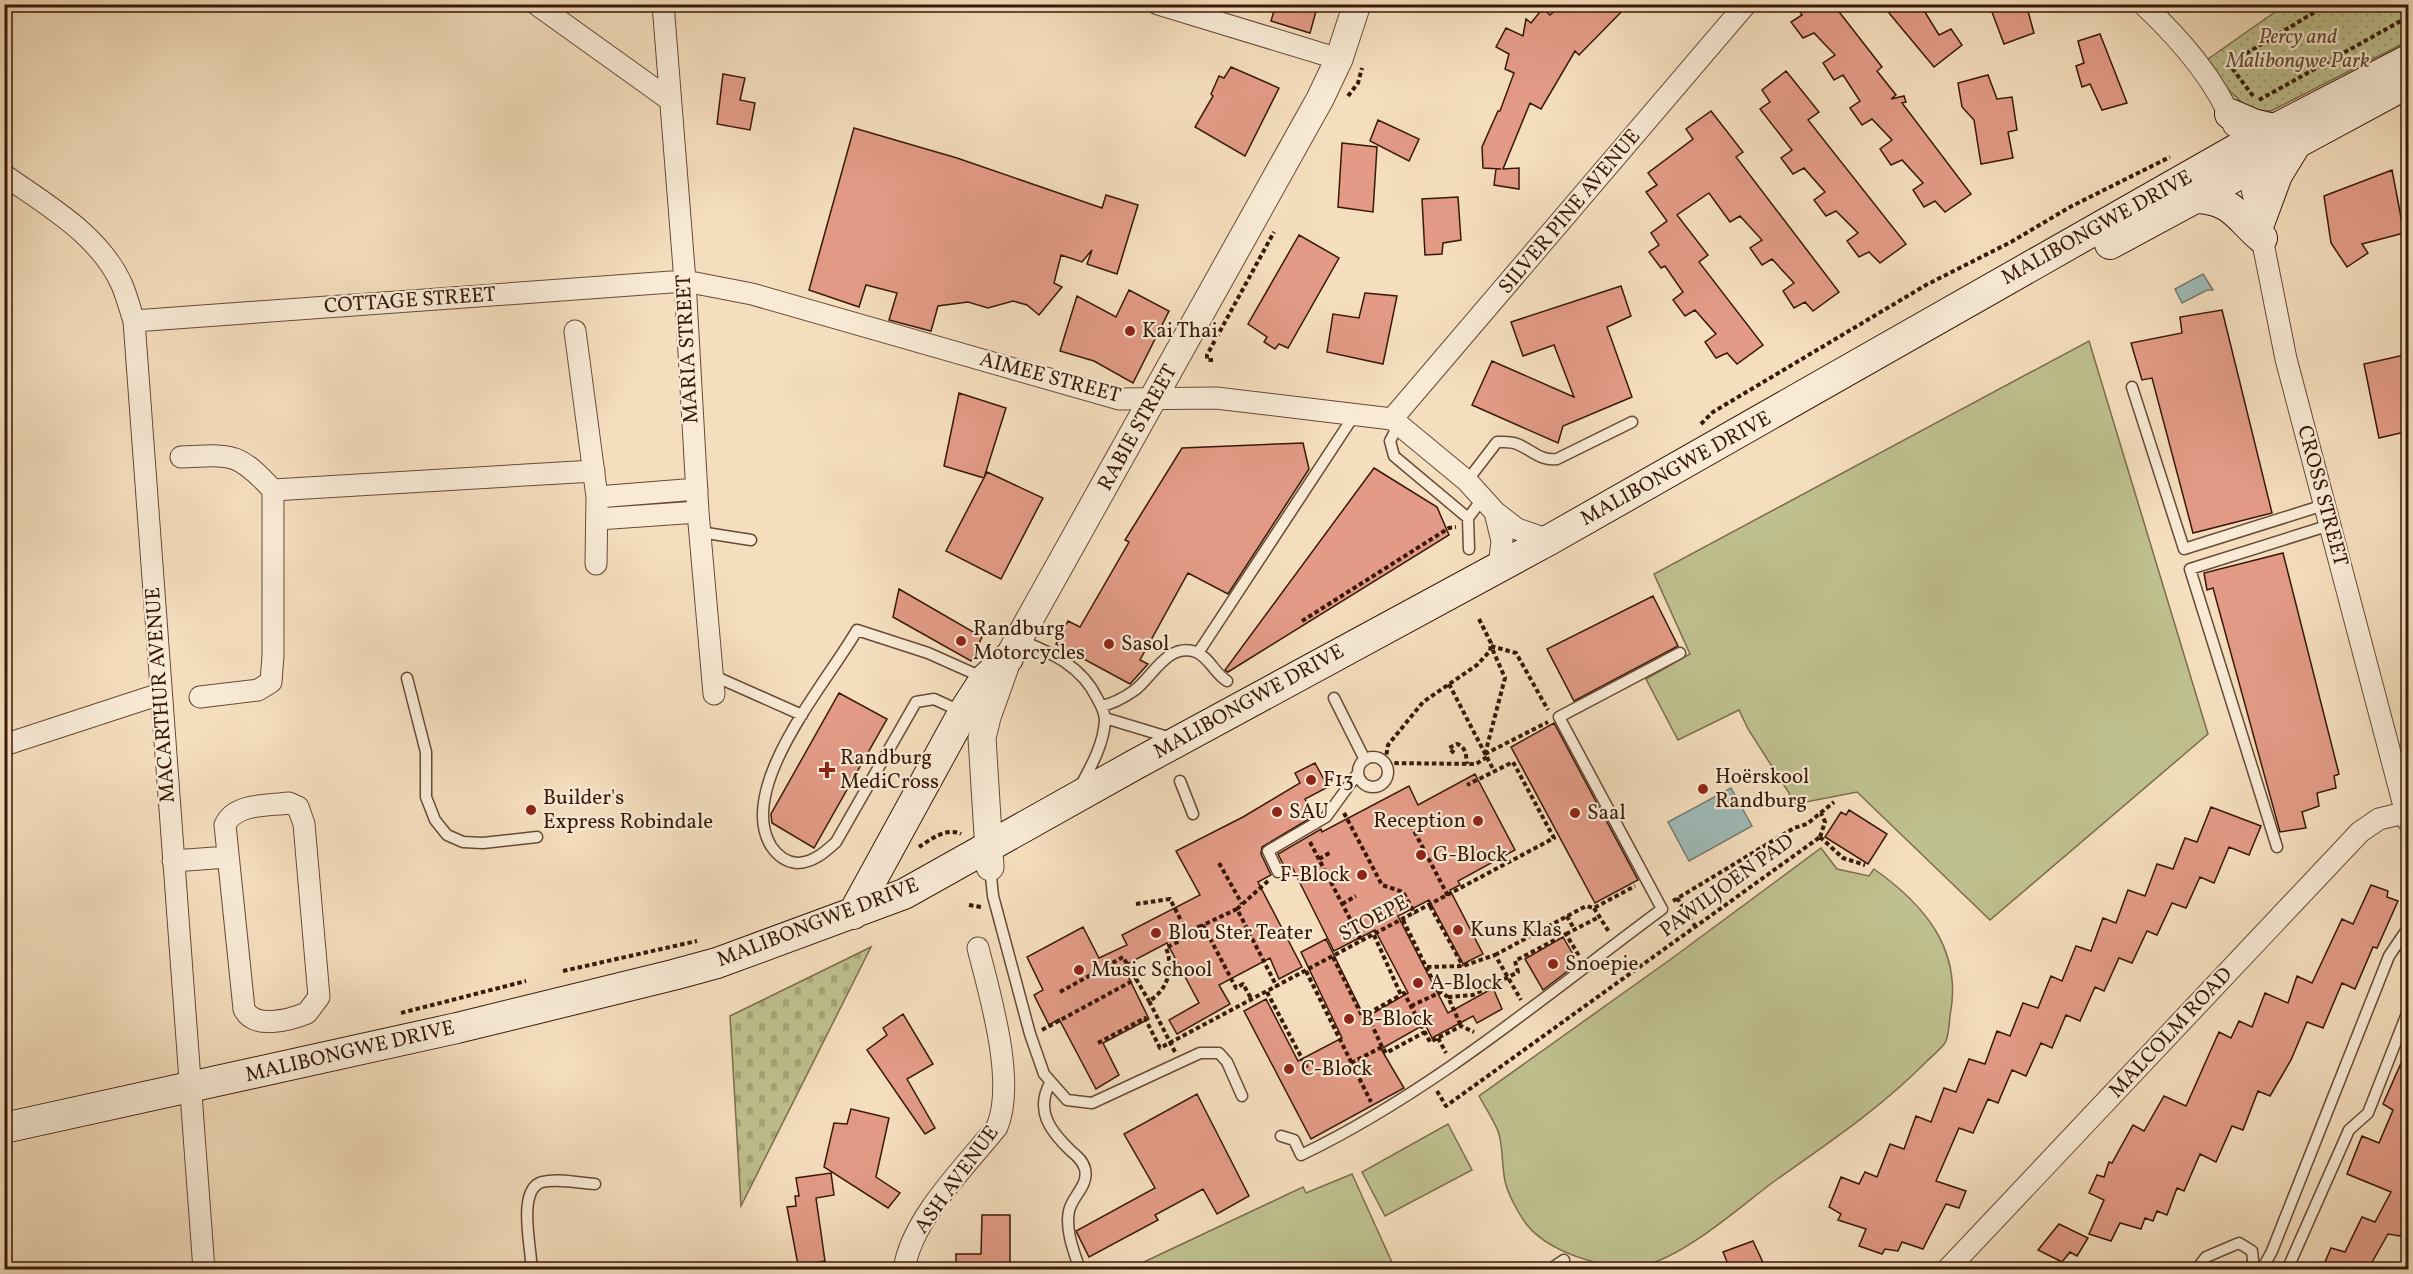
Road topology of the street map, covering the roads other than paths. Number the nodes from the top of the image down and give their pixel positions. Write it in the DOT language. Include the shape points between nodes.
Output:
graph roads {
  1 [pos="536,4"];
  2 [pos="663,4"];
  3 [pos="1158,4"];
  4 [pos="1357,4"];
  5 [pos="1746,4"];
  6 [pos="2143,4"];
  7 [pos="1339,59"];
  8 [pos="2409,60"];
  9 [pos="2409,83"];
  10 [pos="670,100"];
  11 [pos="2230,114"];
  12 [pos="2285,136"];
  13 [pos="2246,157"];
  14 [pos="4,175"];
  15 [pos="2199,198"];
  16 [pos="2261,230"];
  17 [pos="685,281"];
  18 [pos="134,321"];
  19 [pos="575,332"];
  20 [pos="2132,387"];
  21 [pos="1154,400"];
  22 [pos="1355,413"];
  23 [pos="1395,421"];
  24 [pos="1632,422"];
  25 [pos="181,456"];
  26 [pos="594,471"];
  27 [pos="1467,481"];
  28 [pos="697,489"];
  29 [pos="273,490"];
  30 [pos="597,497"];
  31 [pos="1489,505"];
  32 [pos="2327,515"];
  33 [pos="598,519"];
  34 [pos="699,522"];
  35 [pos="1468,522"];
  36 [pos="751,540"];
  37 [pos="1549,540"];
  38 [pos="1469,549"];
  39 [pos="596,564"];
  40 [pos="1499,566"];
  41 [pos="1013,649"];
  42 [pos="1198,653"];
  43 [pos="1680,653"];
  44 [pos="407,678"];
  45 [pos="985,679"];
  46 [pos="1227,681"];
  47 [pos="713,684"];
  48 [pos="160,694"];
  49 [pos="200,697"];
  50 [pos="1334,698"];
  51 [pos="1101,706"];
  52 [pos="963,713"];
  53 [pos="802,715"];
  54 [pos="1105,718"];
  55 [pos="1181,740"];
  56 [pos="4,745"];
  57 [pos="1365,760"];
  58 [pos="1358,772"];
  59 [pos="1180,781"];
  60 [pos="1073,800"];
  61 [pos="1194,814"];
  62 [pos="2407,815"];
  63 [pos="537,837"];
  64 [pos="2277,847"];
  65 [pos="228,857"];
  66 [pos="989,857"];
  67 [pos="173,861"];
  68 [pos="1278,872"];
  69 [pos="854,914"];
  70 [pos="2409,928"];
  71 [pos="978,948"];
  72 [pos="2409,1011"];
  73 [pos="1050,1083"];
  74 [pos="190,1093"];
  75 [pos="1242,1095"];
  76 [pos="4,1128"];
  77 [pos="1281,1136"];
  78 [pos="4,1138"];
  79 [pos="595,1184"];
  80 [pos="1564,1260"];
  81 [pos="204,1269"];
  82 [pos="534,1269"];
  83 [pos="904,1269"];
  84 [pos="1080,1269"];
  85 [pos="1549,1269"];
  86 [pos="1947,1269"];
  87 [pos="2196,1269"];
  88 [pos="2255,1269"];
  89 [pos="2287,1269"];
  1 -- 10 [label="street"];
  2 -- 10 [label="street, MARIA STREET"];
  3 -- 7 [label="street"];
  4 -- 7 [label="street, RABIE STREET"];
  5 -- 23 [label="street, SILVER PINE AVENUE"];
  6 -- 11 [label="street, CROSS STREET" via="2212,82"];
  7 -- 21 [label="street, RABIE STREET"];
  8 -- 12 [label="main road, MALIBONGWE DRIVE"];
  9 -- 12 [label="main road, MALIBONGWE DRIVE"];
  10 -- 17 [label="street, MARIA STREET"];
  11 -- 12 [label="main road"];
  11 -- 13 [label="street, CROSS STREET"];
  12 -- 13 [label="main road, MALIBONGWE DRIVE"];
  12 -- 16 [label="main road"];
  13 -- 15 [label="main road, MALIBONGWE DRIVE"];
  13 -- 16 [label="street, CROSS STREET"];
  13 -- 37 [label="main road, MALIBONGWE DRIVE"];
  14 -- 18 [label="street, MACARTHUR AVENUE" via="71,222 101,251 122,285"];
  15 -- 16 [label="main road" via="2225,203"];
  15 -- 66 [label="main road, MALIBONGWE DRIVE" via="1926,343 1204,739 1108,794 1080,816"];
  16 -- 32 [label="street, CROSS STREET" via="2286,359"];
  17 -- 18 [label="street, COTTAGE STREET"];
  17 -- 21 [label="street, AIMEE STREET" via="752,294 1103,396"];
  17 -- 28 [label="street, MARIA STREET"];
  18 -- 48 [label="street, MACARTHUR AVENUE"];
  19 -- 26 [label="street"];
  20 -- 32 [label="lane" via="2184,549"];
  21 -- 22 [label="street, AIMEE STREET" via="1207,398"];
  21 -- 41 [label="street, RABIE STREET"];
  22 -- 23 [label="street, AIMEE STREET"];
  22 -- 42 [label="lane"];
  23 -- 27 [label="street"];
  23 -- 35 [label="lane" via="1390,441 1394,456"];
  24 -- 27 [label="lane" via="1557,459 1541,457 1515,443 1497,442"];
  25 -- 29 [label="street" via="236,457"];
  26 -- 29 [label="street"];
  26 -- 30 [label="street"];
  27 -- 31 [label="street"];
  28 -- 30 [label="street"];
  28 -- 34 [label="street, MARIA STREET"];
  29 -- 49 [label="street" via="271,682 258,690"];
  30 -- 33 [label="street"];
  31 -- 35 [label="lane"];
  31 -- 37 [label="street" via="1517,529"];
  31 -- 40 [label="street" via="1502,541"];
  32 -- 62 [label="street, CROSS STREET"];
  32 -- 64 [label="lane" via="2190,569"];
  33 -- 34 [label="street"];
  33 -- 39 [label="street"];
  34 -- 36 [label="lane"];
  34 -- 47 [label="street, MARIA STREET"];
  35 -- 38 [label="lane"];
  37 -- 40 [label="main road, MALIBONGWE DRIVE"];
  40 -- 55 [label="main road, MALIBONGWE DRIVE"];
  41 -- 45 [label="main road"];
  41 -- 51 [label="lane" via="1050,652 1077,669"];
  41 -- 66 [label="street, RABIE STREET" via="982,738"];
  42 -- 46 [label="lane"];
  42 -- 51 [label="lane" via="1187,650 1163,659 1137,688"];
  43 -- 77 [label="lane" via="1559,717 1662,909 1490,1037 1347,1133 1301,1155 1294,1140"];
  44 -- 63 [label="lane" via="426,752 426,797 435,820 447,835 463,842 483,843"];
  45 -- 52 [label="main road"];
  45 -- 53 [label="lane" via="928,653 857,630"];
  47 -- 53 [label="lane"];
  48 -- 56 [label="street"];
  48 -- 67 [label="street, MACARTHUR AVENUE"];
  50 -- 57 [label="lane"];
  51 -- 54 [label="lane"];
  52 -- 53 [label="lane" via="934,699 916,702 836,842 824,853 798,863 785,860 773,849 763,823 763,806 774,770"];
  52 -- 69 [label="main road"];
  54 -- 55 [label="lane"];
  54 -- 60 [label="lane" via="1094,762"];
  55 -- 60 [label="main road, MALIBONGWE DRIVE"];
  57 -- 58 [label="lane"];
  57 -- 58 [label="lane" via="1374,757 1385,764 1388,775 1379,786 1365,785"];
  58 -- 68 [label="lane" via="1326,817 1268,851"];
  59 -- 61 [label="lane"];
  60 -- 66 [label="main road, MALIBONGWE DRIVE"];
  62 -- 86 [label="street, MALCOLM ROAD" via="2379,819 2360,832"];
  65 -- 65 [label="street" via="225,825 233,812 289,803 298,807 304,824 318,986 316,1004 307,1013 260,1022 246,1013"];
  65 -- 67 [label="street"];
  66 -- 69 [label="main road, MALIBONGWE DRIVE"];
  66 -- 73 [label="lane" via="993,896 1031,1037"];
  66 -- 74 [label="main road, MALIBONGWE DRIVE" via="902,912 713,982 555,1022"];
  67 -- 74 [label="street, MACARTHUR AVENUE"];
  69 -- 74 [label="main road, MALIBONGWE DRIVE" via="673,975"];
  70 -- 88 [label="lane" via="2390,956 2272,1251 2265,1264"];
  71 -- 83 [label="street, ASH AVENUE" via="1001,1054 1005,1082 1002,1116 921,1224"];
  72 -- 89 [label="lane" via="2368,1113 2349,1130"];
  73 -- 75 [label="lane" via="1067,1100 1092,1103 1190,1055 1219,1053"];
  73 -- 84 [label="lane" via="1043,1096 1044,1113 1054,1135 1085,1167 1083,1186 1072,1201 1068,1222"];
  74 -- 76 [label="main road, MALIBONGWE DRIVE"];
  74 -- 78 [label="main road, MALIBONGWE DRIVE"];
  74 -- 81 [label="street, MACARTHUR AVENUE"];
  79 -- 82 [label="lane" via="542,1182 529,1192"];
  80 -- 85 [label="lane"];
  87 -- 88 [label="lane" via="2206,1257 2239,1243 2252,1251"];
}
